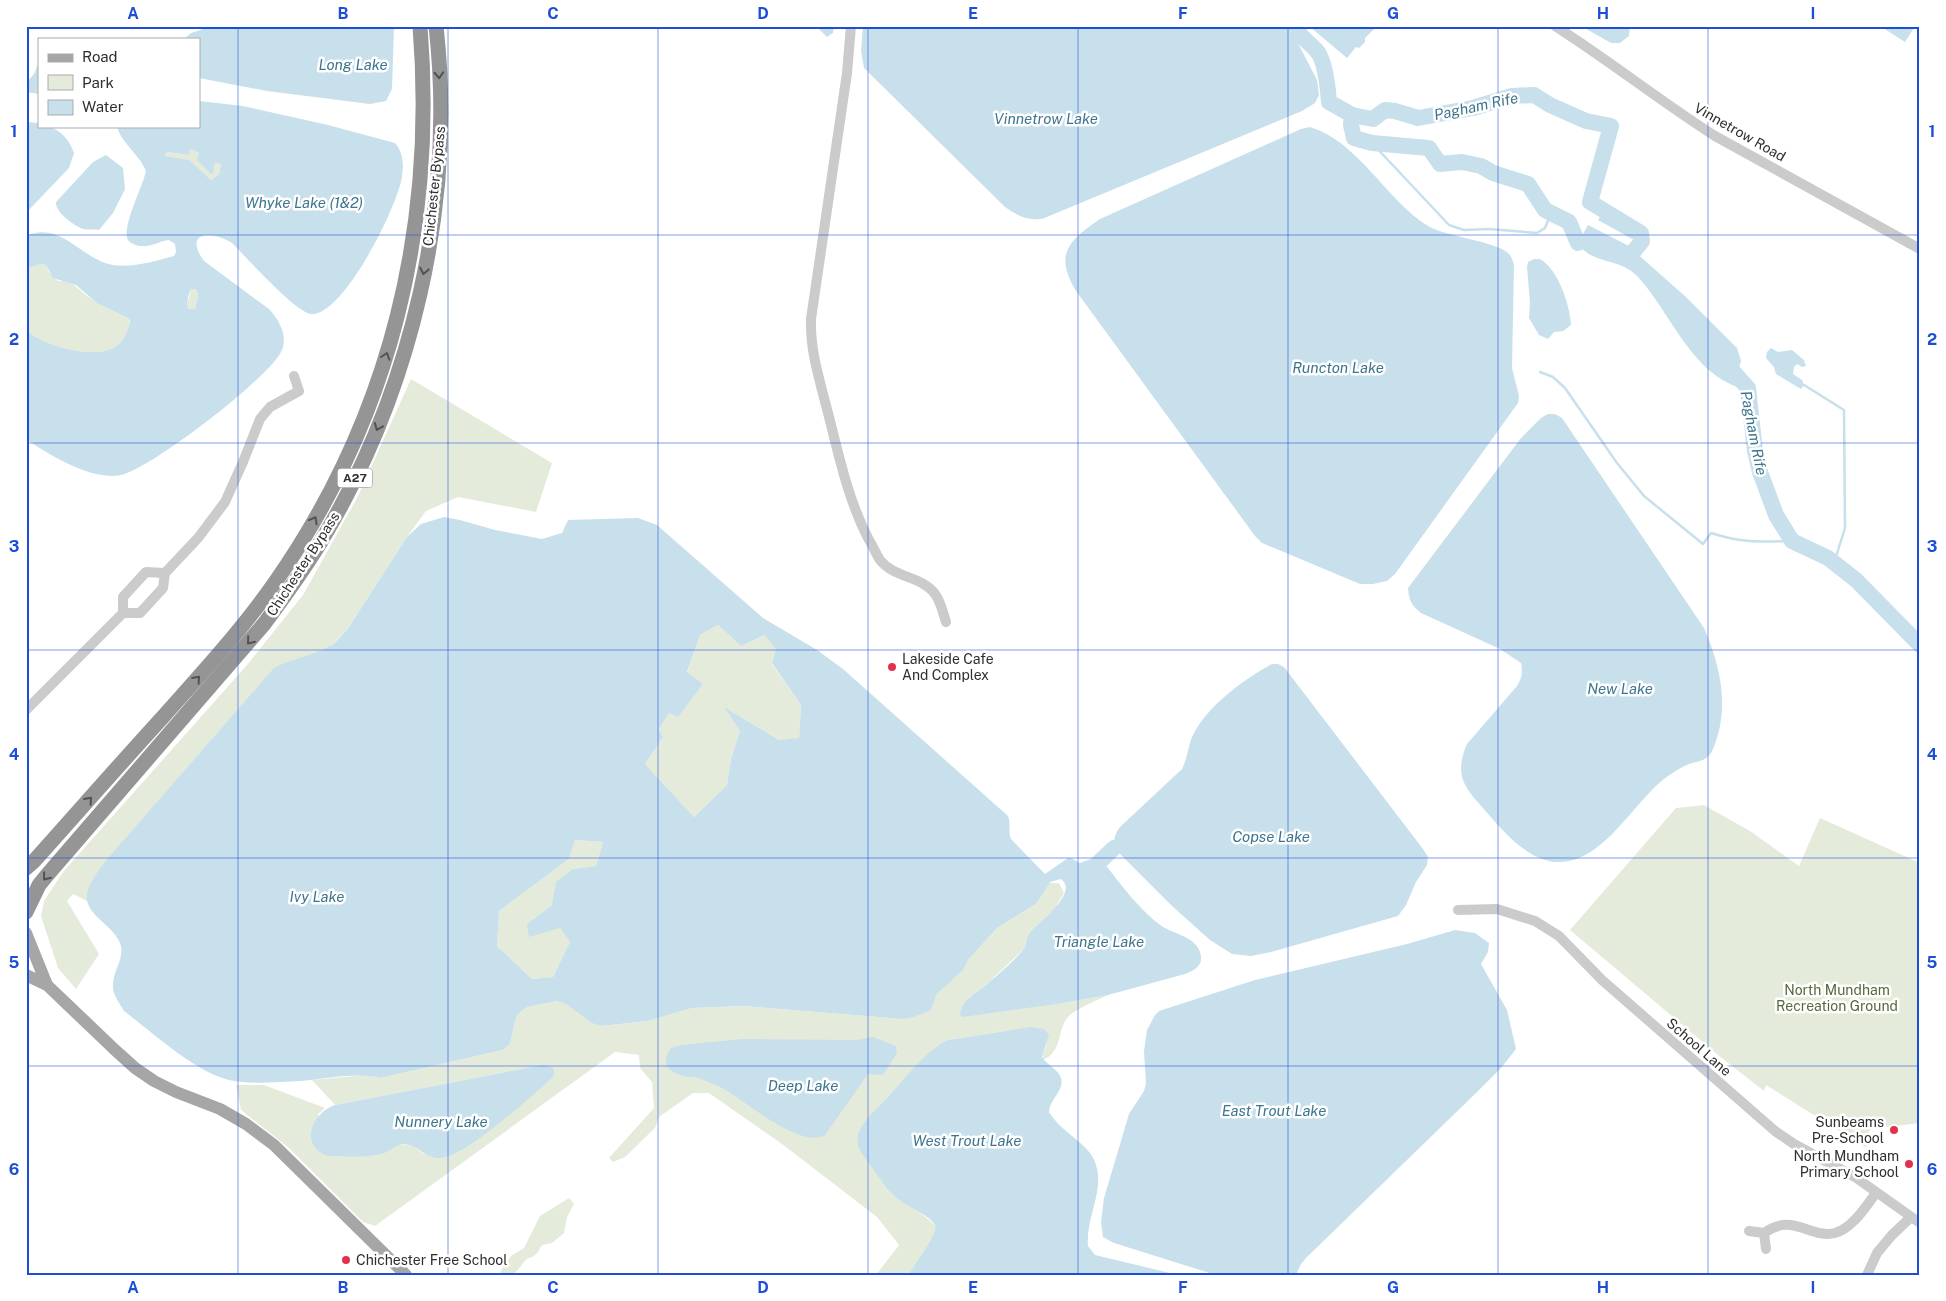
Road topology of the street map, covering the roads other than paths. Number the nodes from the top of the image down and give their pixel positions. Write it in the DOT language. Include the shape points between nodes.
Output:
graph roads {
  1 [pos="420,26"];
  2 [pos="436,26"];
  3 [pos="851,26"];
  4 [pos="1555,26"];
  5 [pos="1920,249"];
  6 [pos="294,376"];
  7 [pos="165,573"];
  8 [pos="123,613"];
  9 [pos="946,622"];
  10 [pos="26,710"];
  11 [pos="26,868"];
  12 [pos="1458,910"];
  13 [pos="26,912"];
  14 [pos="26,933"];
  15 [pos="26,975"];
  16 [pos="47,985"];
  17 [pos="1876,1193"];
  18 [pos="1916,1220"];
  19 [pos="1749,1231"];
  20 [pos="1764,1233"];
  21 [pos="1766,1249"];
  22 [pos="406,1275"];
  23 [pos="1867,1275"];
  11 -- 1 [label="highway, Chichester Bypass / A27, one-way" via="220,653 249,616 305,536 351,449 391,342 411,251 424,138"];
  2 -- 13 [label="highway, Chichester Bypass / A27, one-way" via="440,142 428,249 405,350 366,455 294,584 233,662 39,885"];
  3 -- 9 [label="street" via="848,73 811,319 812,351 850,498 863,528 887,567 934,592"];
  4 -- 5 [label="street, Vinnetrow Road" via="1715,136"];
  6 -- 7 [label="street" via="299,392 270,407 260,419 225,502 198,538"];
  7 -- 8 [label="street" via="163,588 140,613"];
  7 -- 8 [label="street" via="146,572 123,597"];
  8 -- 10 [label="street"];
  12 -- 17 [label="street, School Lane" via="1497,909 1535,921 1559,936 1602,980 1776,1130"];
  14 -- 16 [label="main road"];
  15 -- 16 [label="main road"];
  16 -- 22 [label="main road" via="114,1049 154,1081 220,1109 274,1144"];
  17 -- 18 [label="street, School Lane"];
  17 -- 20 [label="street" via="1862,1212 1834,1233 1788,1225"];
  18 -- 23 [label="street" via="1892,1235 1877,1253"];
  19 -- 20 [label="street"];
  20 -- 21 [label="street"];
}
